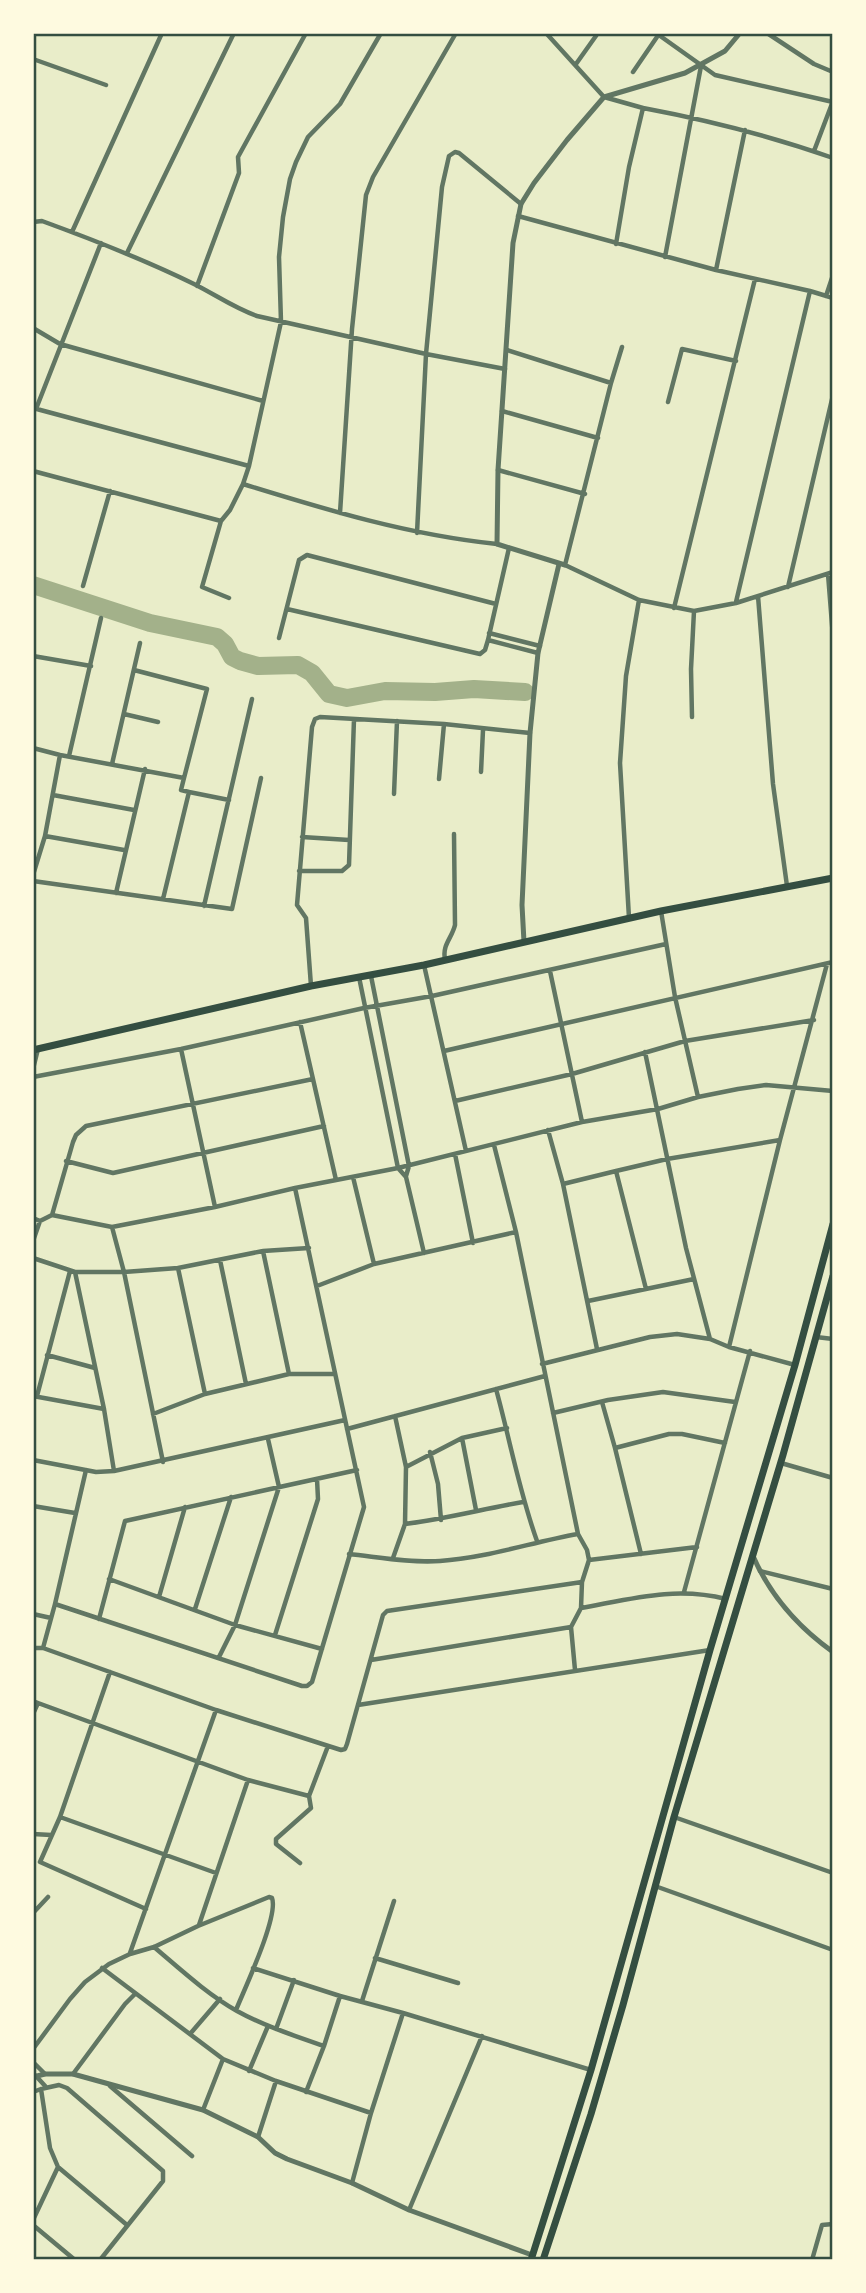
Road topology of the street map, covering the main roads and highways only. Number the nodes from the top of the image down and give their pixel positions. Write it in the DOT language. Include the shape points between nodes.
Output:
graph roads {
  1 [pos="833,878"];
  2 [pos="35,1050"];
  3 [pos="833,1224"];
  4 [pos="833,1276"];
  5 [pos="770,1450"];
  6 [pos="782,1458"];
  7 [pos="708,1660"];
  8 [pos="720,1664"];
  9 [pos="591,2070"];
  10 [pos="603,2073"];
  11 [pos="532,2257"];
  12 [pos="543,2260"];
  1 -- 2 [label="main road" via="311,986"];
  3 -- 5 [label="main road"];
  4 -- 6 [label="main road"];
  5 -- 6 [label="main road"];
  5 -- 7 [label="main road"];
  6 -- 8 [label="main road"];
  7 -- 8 [label="main road"];
  7 -- 9 [label="main road"];
  8 -- 10 [label="main road"];
  9 -- 10 [label="main road"];
  9 -- 11 [label="main road"];
  10 -- 12 [label="main road"];
}
